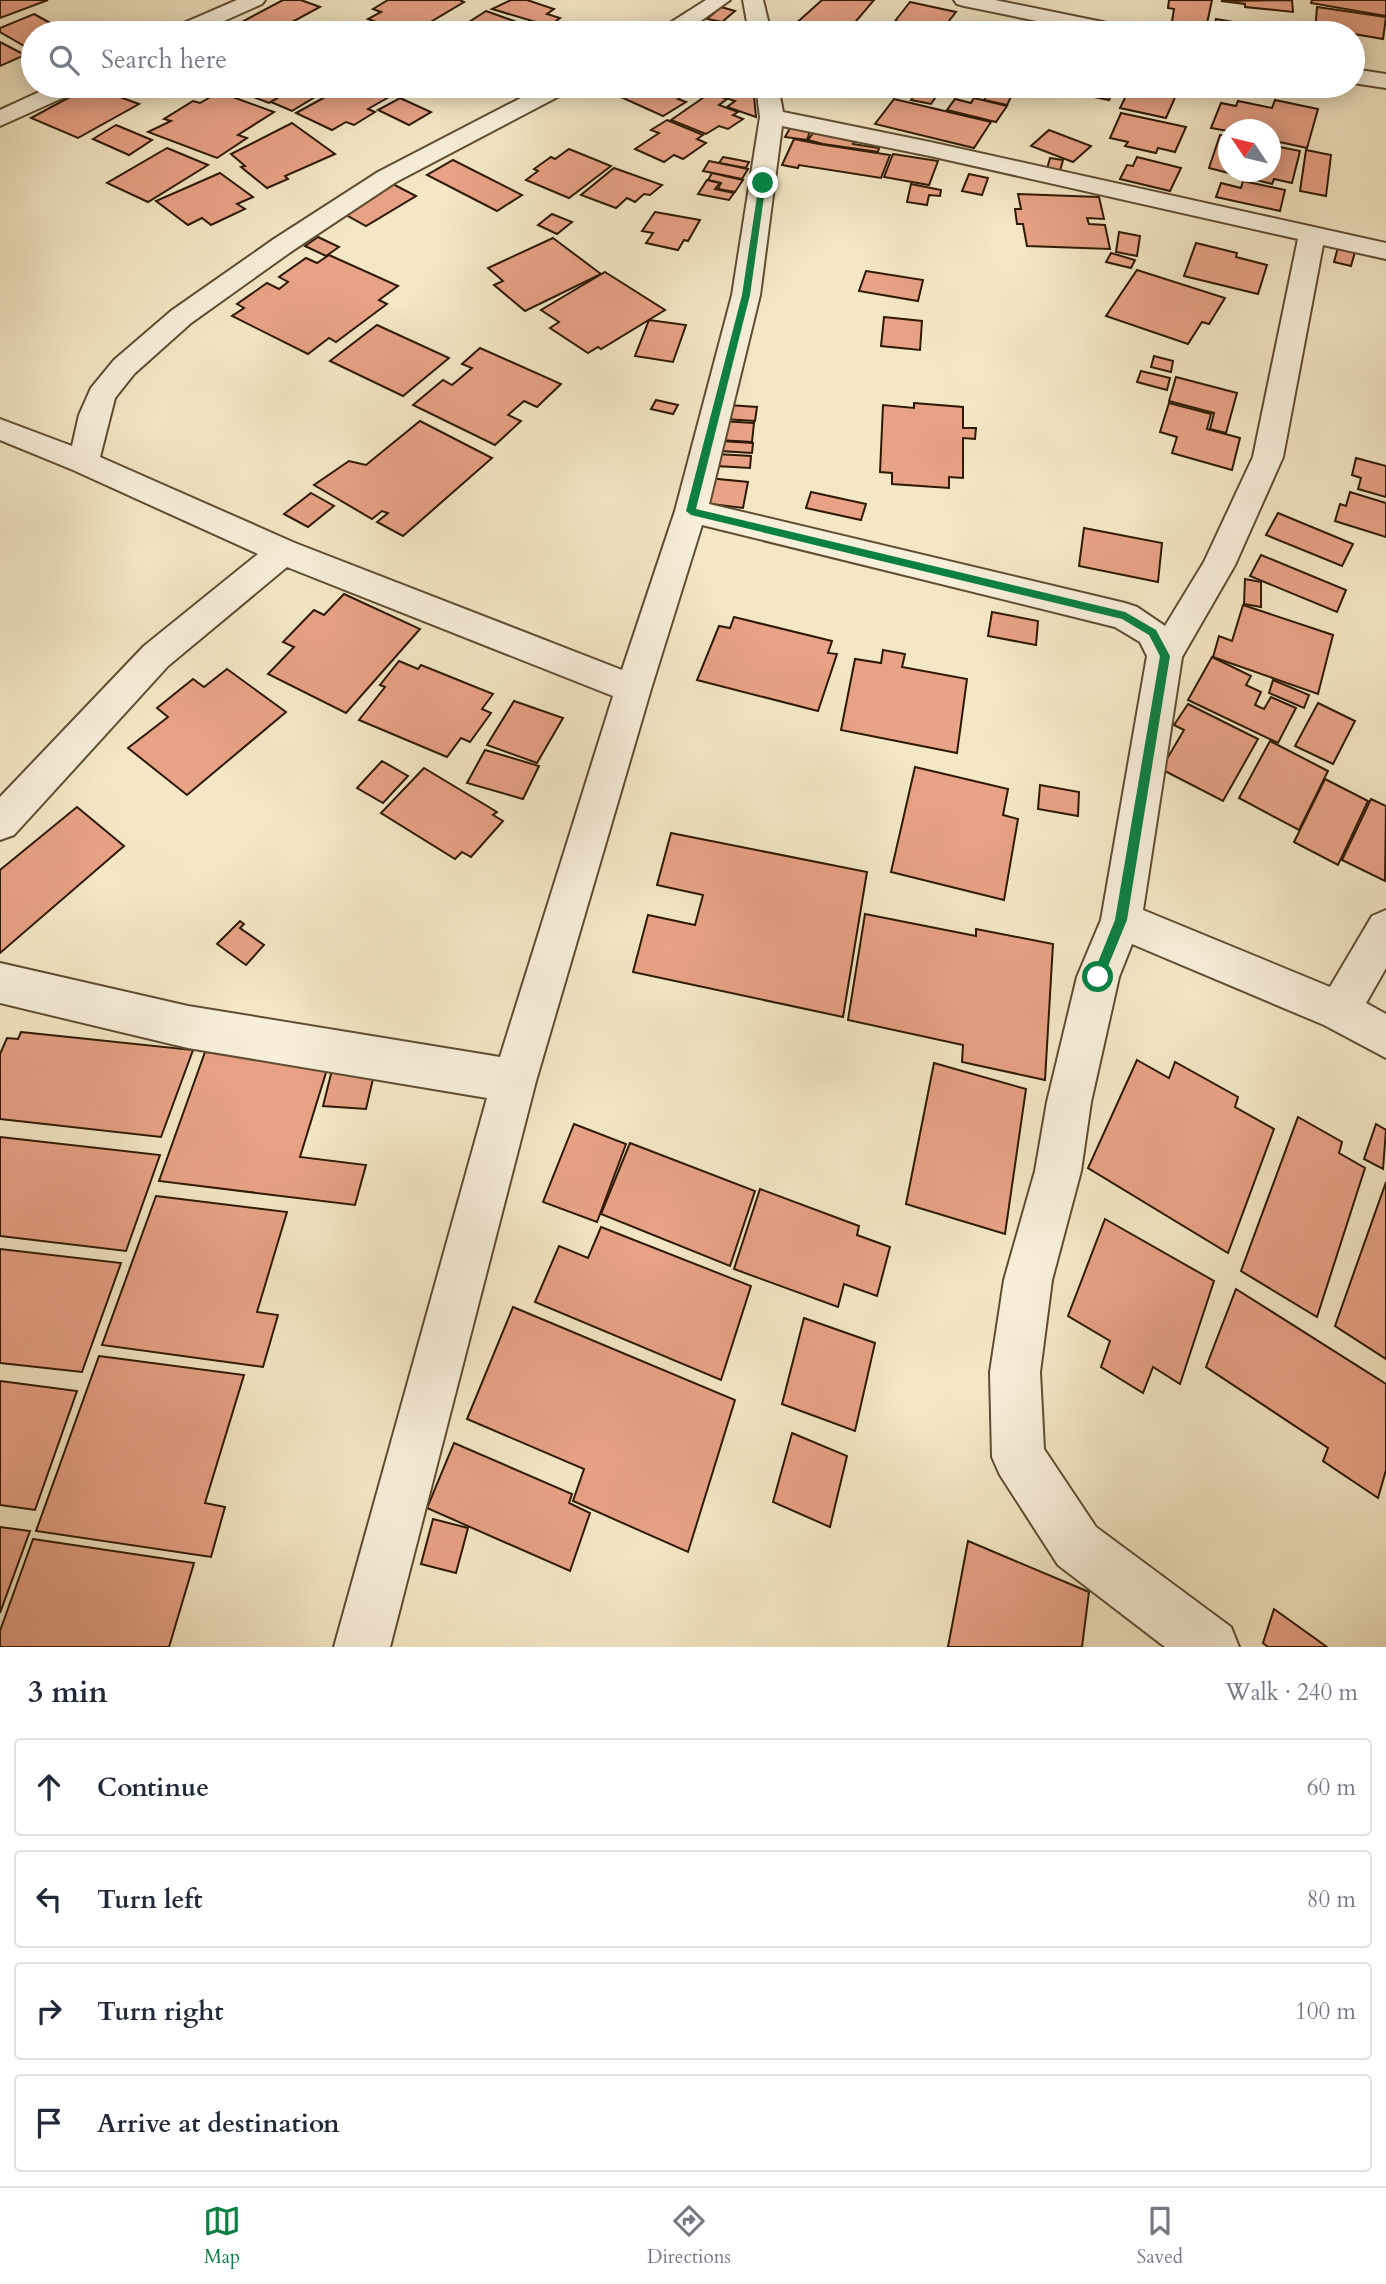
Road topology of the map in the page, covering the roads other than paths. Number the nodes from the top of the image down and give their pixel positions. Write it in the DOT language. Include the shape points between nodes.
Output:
graph roads {
  1 [pos="255,0"];
  2 [pos="720,0"];
  3 [pos="753,0"];
  4 [pos="964,0"];
  5 [pos="207,21"];
  6 [pos="688,21"];
  7 [pos="757,21"];
  8 [pos="1068,21"];
  9 [pos="1365,78"];
  10 [pos="1386,81"];
  11 [pos="45,98"];
  12 [pos="538,98"];
  13 [pos="769,102"];
  14 [pos="0,119"];
  15 [pos="1312,233"];
  16 [pos="1386,251"];
  17 [pos="0,429"];
  18 [pos="85,462"];
  19 [pos="691,511"];
  20 [pos="283,552"];
  21 [pos="1165,656"];
  22 [pos="633,689"];
  23 [pos="0,822"];
  24 [pos="1121,920"];
  25 [pos="1386,929"];
  26 [pos="0,983"];
  27 [pos="1339,1011"];
  28 [pos="1386,1037"];
  29 [pos="514,1080"];
  30 [pos="362,1647"];
  31 [pos="1211,1647"];
  1 -- 5 [label="street"];
  2 -- 6 [label="street"];
  3 -- 7 [label="street"];
  4 -- 8 [label="street"];
  9 -- 10 [label="street"];
  11 -- 14 [label="street"];
  12 -- 18 [label="street" via="387,177 181,317 124,367 101,395"];
  13 -- 15 [label="street"];
  13 -- 19 [label="street" via="746,295"];
  15 -- 16 [label="street"];
  15 -- 21 [label="street" via="1268,457 1219,565"];
  17 -- 18 [label="street"];
  18 -- 20 [label="street"];
  19 -- 21 [label="street" via="1125,616 1152,633"];
  19 -- 22 [label="street"];
  20 -- 22 [label="street"];
  20 -- 23 [label="street" via="156,656"];
  21 -- 24 [label="street"];
  22 -- 29 [label="street"];
  24 -- 27 [label="street"];
  24 -- 31 [label="street" via="1098,977 1058,1171 1028,1280 1016,1373 1018,1457 1077,1546"];
  25 -- 27 [label="street"];
  26 -- 29 [label="street" via="187,1027"];
  27 -- 28 [label="street"];
  29 -- 30 [label="street"];
}
